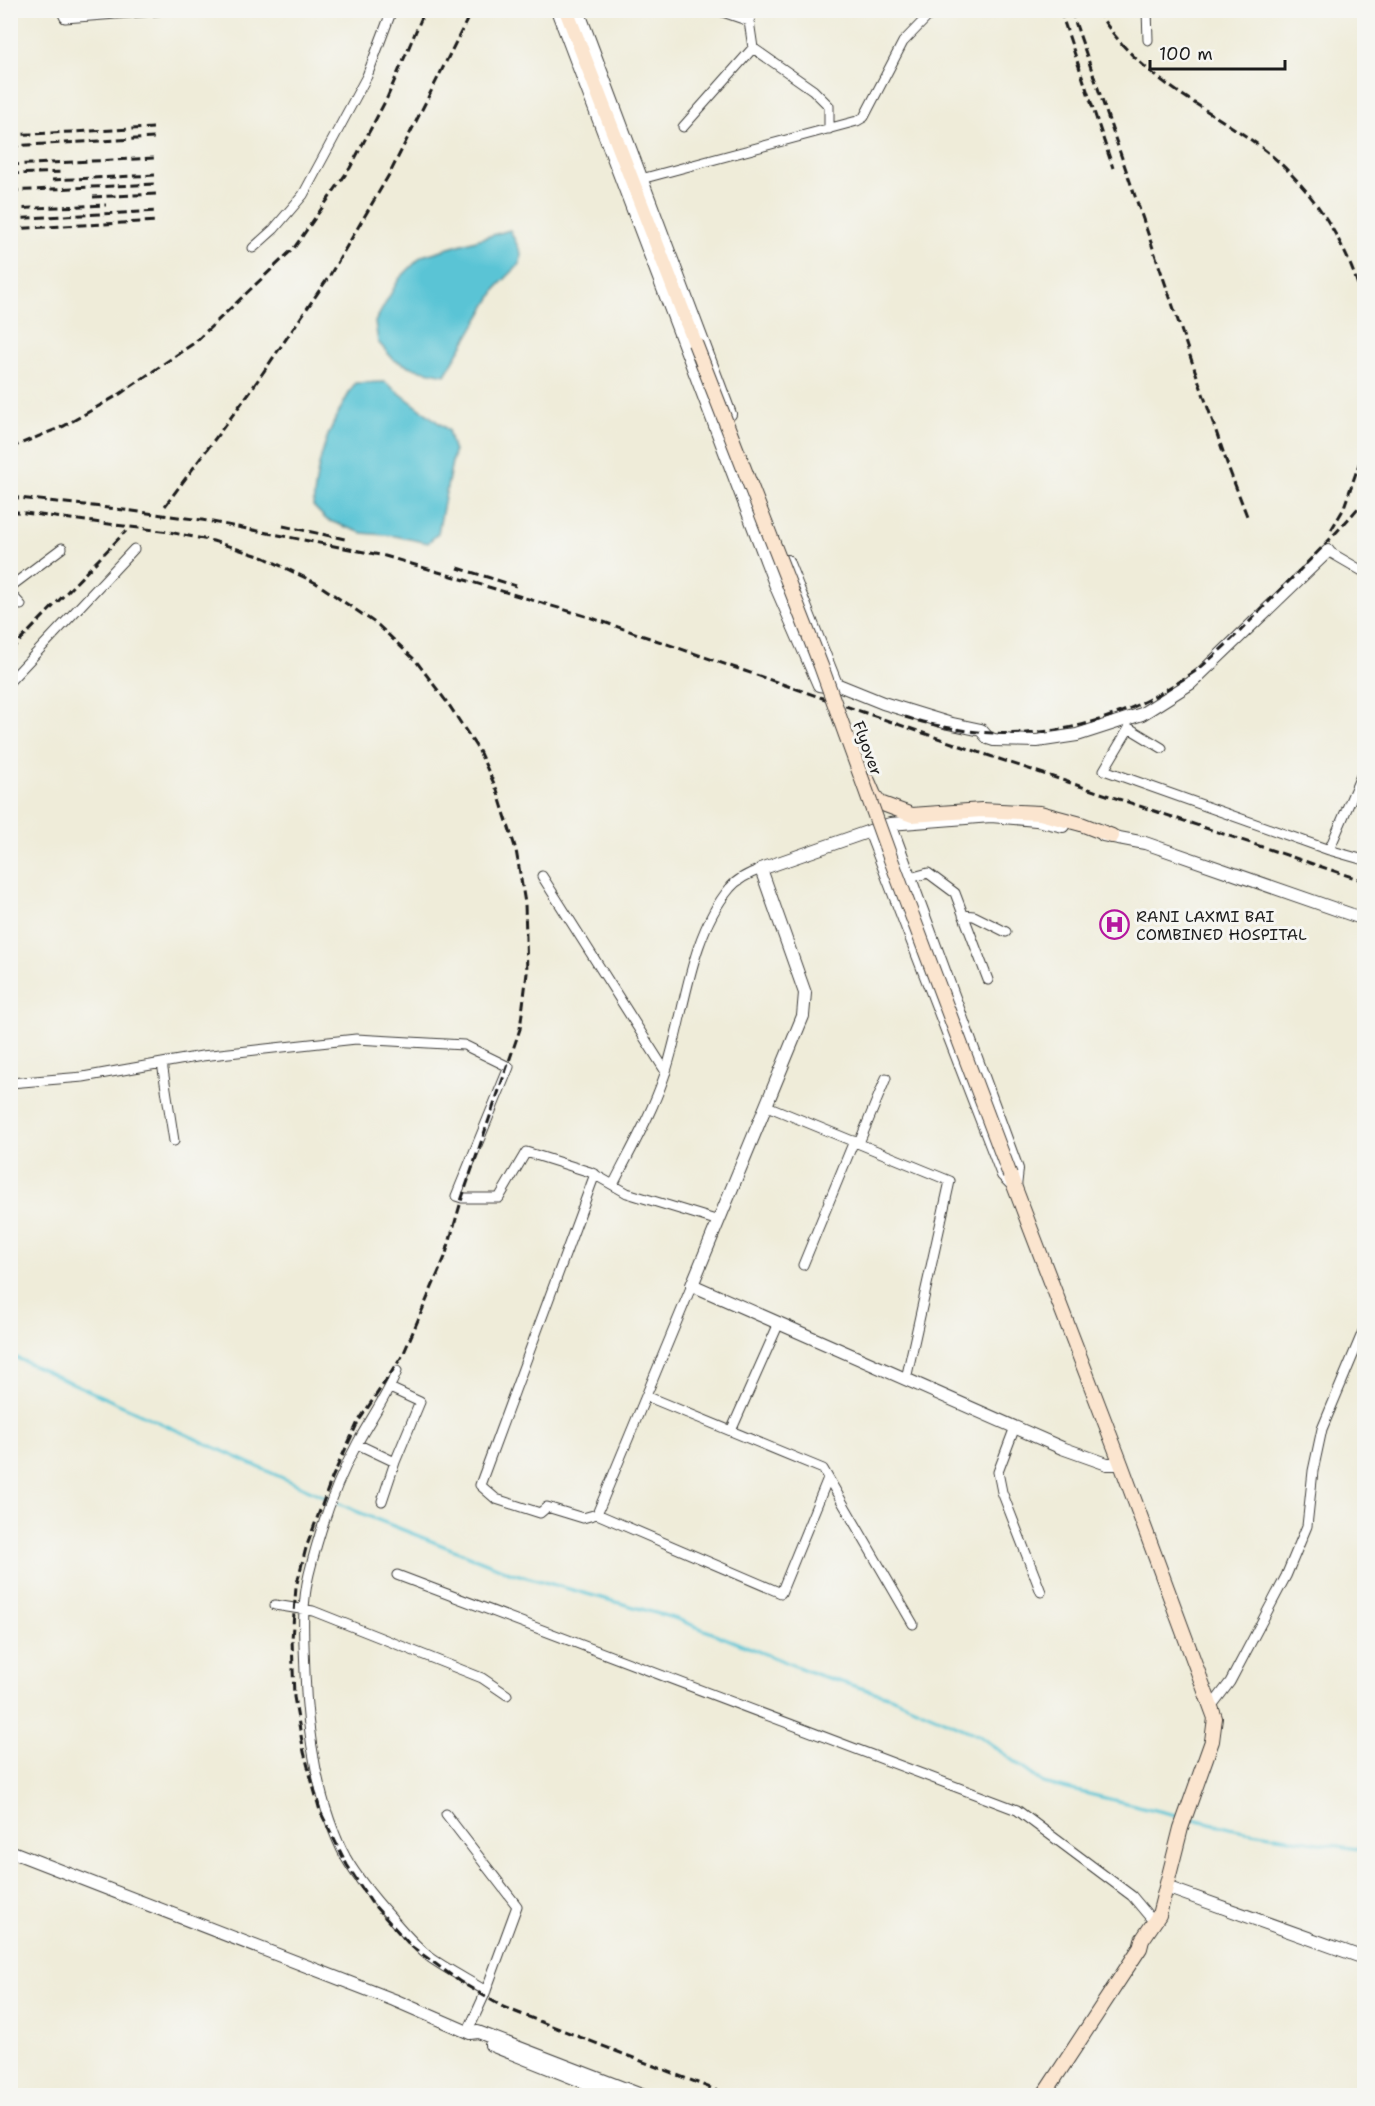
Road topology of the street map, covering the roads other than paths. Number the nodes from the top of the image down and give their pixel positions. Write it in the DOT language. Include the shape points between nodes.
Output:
graph roads {
  1 [pos="61,10"];
  2 [pos="167,10"];
  3 [pos="392,10"];
  4 [pos="557,10"];
  5 [pos="567,10"];
  6 [pos="579,10"];
  7 [pos="717,10"];
  8 [pos="752,10"];
  9 [pos="933,10"];
  10 [pos="1147,10"];
  11 [pos="749,21"];
  12 [pos="1148,40"];
  13 [pos="753,48"];
  14 [pos="683,127"];
  15 [pos="829,129"];
  16 [pos="641,179"];
  17 [pos="253,248"];
  18 [pos="665,268"];
  19 [pos="686,322"];
  20 [pos="62,548"];
  21 [pos="134,549"];
  22 [pos="1328,551"];
  23 [pos="1365,572"];
  24 [pos="10,588"];
  25 [pos="10,593"];
  26 [pos="21,605"];
  27 [pos="10,681"];
  28 [pos="836,684"];
  29 [pos="848,743"];
  30 [pos="1162,748"];
  31 [pos="1365,769"];
  32 [pos="890,824"];
  33 [pos="870,831"];
  34 [pos="1112,836"];
  35 [pos="1329,849"];
  36 [pos="1365,860"];
  37 [pos="761,869"];
  38 [pos="542,876"];
  39 [pos="910,878"];
  40 [pos="963,915"];
  41 [pos="1365,919"];
  42 [pos="1006,932"];
  43 [pos="988,980"];
  44 [pos="162,1063"];
  45 [pos="666,1072"];
  46 [pos="886,1078"];
  47 [pos="10,1083"];
  48 [pos="767,1106"];
  49 [pos="174,1141"];
  50 [pos="856,1142"];
  51 [pos="595,1174"];
  52 [pos="1013,1181"];
  53 [pos="613,1185"];
  54 [pos="718,1221"];
  55 [pos="803,1264"];
  56 [pos="692,1285"];
  57 [pos="779,1323"];
  58 [pos="1365,1329"];
  59 [pos="397,1371"];
  60 [pos="906,1379"];
  61 [pos="390,1388"];
  62 [pos="646,1396"];
  63 [pos="1015,1427"];
  64 [pos="731,1431"];
  65 [pos="357,1444"];
  66 [pos="394,1462"];
  67 [pos="1122,1464"];
  68 [pos="828,1478"];
  69 [pos="382,1500"];
  70 [pos="597,1514"];
  71 [pos="397,1575"];
  72 [pos="1041,1592"];
  73 [pos="274,1605"];
  74 [pos="303,1610"];
  75 [pos="913,1624"];
  76 [pos="507,1695"];
  77 [pos="1211,1707"];
  78 [pos="446,1814"];
  79 [pos="10,1851"];
  80 [pos="1166,1887"];
  81 [pos="1153,1922"];
  82 [pos="1365,1958"];
  83 [pos="486,1990"];
  84 [pos="1092,2016"];
  85 [pos="469,2032"];
  86 [pos="618,2096"];
  87 [pos="644,2096"];
  88 [pos="1035,2096"];
  89 [pos="1043,2096"];
  1 -- 2 [label="street" via="65,18"];
  3 -- 17 [label="street" via="367,76 303,195"];
  4 -- 18 [label="street"];
  5 -- 18 [label="main road, Flyover"];
  6 -- 16 [label="street"];
  7 -- 11 [label="street"];
  8 -- 11 [label="street"];
  9 -- 15 [label="street" via="903,42 864,117"];
  10 -- 12 [label="street"];
  11 -- 13 [label="street"];
  13 -- 14 [label="street"];
  13 -- 15 [label="street" via="813,90 829,106"];
  15 -- 16 [label="street"];
  16 -- 18 [label="street"];
  18 -- 19 [label="main road, Flyover"];
  19 -- 28 [label="street"];
  19 -- 28 [label="street" via="777,589 819,685"];
  19 -- 29 [label="main road, Flyover, bridge"];
  20 -- 24 [label="street"];
  21 -- 27 [label="street"];
  22 -- 23 [label="street"];
  22 -- 28 [label="street" via="1191,683 1142,714 1077,735 1037,741 994,740 981,730 884,703"];
  25 -- 26 [label="street"];
  29 -- 34 [label="main road" via="856,749 874,795 880,803 896,810 912,815 982,810 1040,813"];
  29 -- 52 [label="main road, Flyover, bridge"];
  30 -- 35 [label="street" via="1129,728 1104,770"];
  31 -- 35 [label="street"];
  32 -- 33 [label="street"];
  32 -- 34 [label="street" via="991,816 1054,823"];
  32 -- 39 [label="street"];
  33 -- 37 [label="street"];
  33 -- 52 [label="street" via="1003,1175"];
  34 -- 41 [label="street" via="1145,843"];
  35 -- 36 [label="street"];
  37 -- 45 [label="street" via="731,886 714,912 699,945"];
  37 -- 48 [label="street" via="806,993 803,1016"];
  38 -- 45 [label="street"];
  39 -- 40 [label="street" via="928,873 955,893"];
  39 -- 52 [label="street" via="1017,1169"];
  40 -- 42 [label="street" via="974,916"];
  40 -- 43 [label="street"];
  44 -- 47 [label="street" via="83,1077"];
  44 -- 49 [label="street"];
  44 -- 51 [label="street" via="356,1039 464,1045 509,1067 456,1196 499,1198 526,1152"];
  45 -- 53 [label="street" via="651,1112"];
  46 -- 50 [label="street"];
  48 -- 50 [label="street"];
  48 -- 54 [label="street"];
  50 -- 55 [label="street"];
  50 -- 60 [label="street" via="950,1181"];
  51 -- 53 [label="street"];
  51 -- 70 [label="street" via="480,1485 496,1498 540,1513 547,1507 584,1518"];
  52 -- 67 [label="main road, Flyover"];
  53 -- 54 [label="street"];
  54 -- 56 [label="street"];
  56 -- 57 [label="street"];
  56 -- 62 [label="street"];
  57 -- 60 [label="street"];
  57 -- 64 [label="street"];
  58 -- 77 [label="street" via="1322,1429 1307,1526 1286,1576 1230,1682"];
  59 -- 61 [label="street"];
  60 -- 63 [label="street"];
  61 -- 65 [label="street"];
  61 -- 66 [label="street" via="420,1402"];
  62 -- 64 [label="street"];
  62 -- 70 [label="street"];
  63 -- 67 [label="street" via="1107,1464"];
  63 -- 72 [label="street" via="998,1472"];
  64 -- 68 [label="street" via="823,1469"];
  65 -- 66 [label="street"];
  65 -- 74 [label="street" via="341,1476 317,1547"];
  66 -- 69 [label="street"];
  67 -- 77 [label="main road, Flyover"];
  68 -- 70 [label="street" via="781,1593"];
  68 -- 75 [label="street"];
  71 -- 81 [label="street" via="1017,1810 1132,1896"];
  73 -- 74 [label="street"];
  74 -- 76 [label="street" via="482,1678"];
  74 -- 83 [label="street" via="310,1733 334,1834 347,1860 403,1931 430,1957"];
  77 -- 80 [label="main road, Flyover" via="1215,1718 1212,1741 1181,1828"];
  78 -- 83 [label="street" via="517,1906"];
  79 -- 85 [label="street"];
  80 -- 81 [label="main road, Flyover" via="1159,1915"];
  80 -- 82 [label="street"];
  81 -- 84 [label="main road, Flyover" via="1142,1940 1134,1944"];
  83 -- 85 [label="street"];
  84 -- 88 [label="main road"];
  84 -- 89 [label="main road"];
  85 -- 86 [label="street" via="475,2039"];
  85 -- 87 [label="street" via="478,2032"];
}
